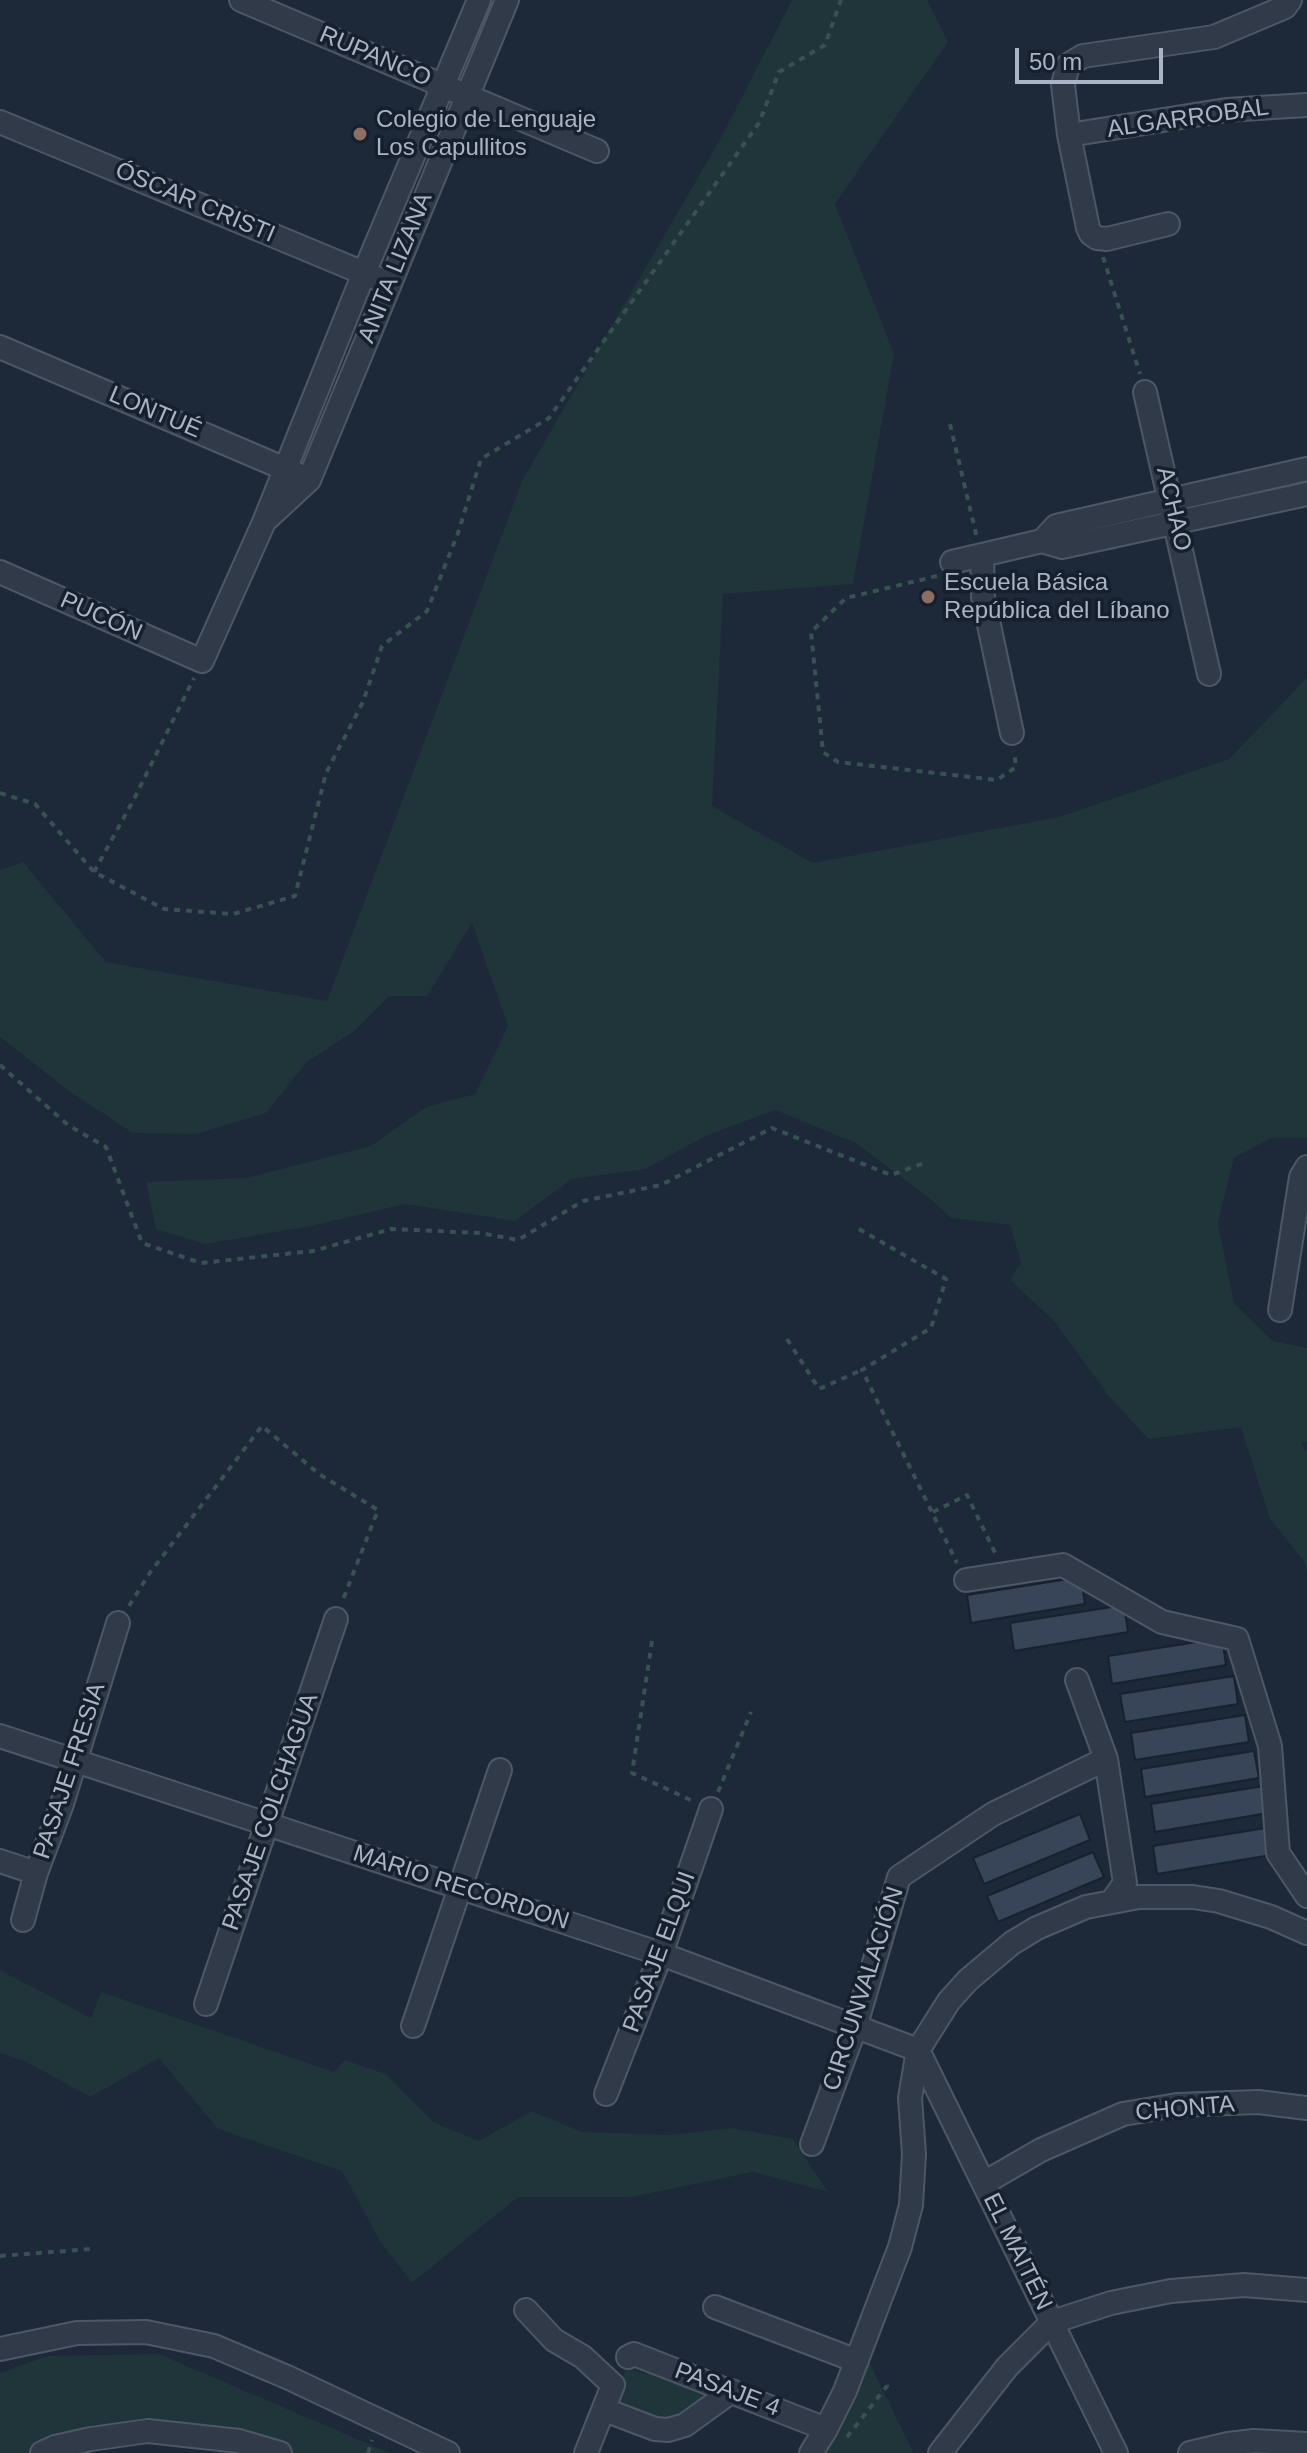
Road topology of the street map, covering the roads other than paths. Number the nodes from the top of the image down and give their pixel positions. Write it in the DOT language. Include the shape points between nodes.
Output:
graph roads {
  1 [pos="241,0"];
  2 [pos="479,0"];
  3 [pos="507,0"];
  4 [pos="1290,0"];
  5 [pos="1255,9"];
  6 [pos="443,86"];
  7 [pos="466,97"];
  8 [pos="1307,105"];
  9 [pos="0,122"];
  10 [pos="1069,135"];
  11 [pos="597,151"];
  12 [pos="1168,224"];
  13 [pos="364,273"];
  14 [pos="390,284"];
  15 [pos="0,347"];
  16 [pos="1145,392"];
  17 [pos="285,469"];
  18 [pos="1307,469"];
  19 [pos="309,480"];
  20 [pos="1307,494"];
  21 [pos="1170,499"];
  22 [pos="264,522"];
  23 [pos="1176,522"];
  24 [pos="1042,541"];
  25 [pos="982,556"];
  26 [pos="952,562"];
  27 [pos="0,572"];
  28 [pos="202,661"];
  29 [pos="1209,674"];
  30 [pos="1012,733"];
  31 [pos="1307,1167"];
  32 [pos="1280,1310"];
  33 [pos="966,1580"];
  34 [pos="336,1619"];
  35 [pos="118,1623"];
  36 [pos="1077,1680"];
  37 [pos="0,1736"];
  38 [pos="1106,1759"];
  39 [pos="74,1760"];
  40 [pos="500,1770"];
  41 [pos="711,1809"];
  42 [pos="267,1823"];
  43 [pos="0,1861"];
  44 [pos="36,1873"];
  45 [pos="459,1888"];
  46 [pos="1307,1896"];
  47 [pos="1112,1901"];
  48 [pos="23,1920"];
  49 [pos="1307,1933"];
  50 [pos="661,1954"];
  51 [pos="206,2004"];
  52 [pos="413,2026"];
  53 [pos="855,2028"];
  54 [pos="918,2050"];
  55 [pos="606,2094"];
  56 [pos="1307,2108"];
  57 [pos="812,2144"];
  58 [pos="984,2183"];
  59 [pos="1307,2290"];
  60 [pos="715,2307"];
  61 [pos="526,2310"];
  62 [pos="1052,2322"];
  63 [pos="0,2349"];
  64 [pos="628,2357"];
  65 [pos="857,2361"];
  66 [pos="732,2391"];
  67 [pos="605,2410"];
  68 [pos="826,2429"];
  69 [pos="1307,2444"];
  70 [pos="42,2453"];
  71 [pos="280,2453"];
  72 [pos="448,2453"];
  73 [pos="586,2453"];
  74 [pos="811,2453"];
  75 [pos="940,2453"];
  76 [pos="1116,2453"];
  77 [pos="1190,2453"];
  1 -- 6 [label="street, RUPANCO"];
  2 -- 6 [label="street, ANITA LIZANA"];
  3 -- 7 [label="street, ANITA LIZANA"];
  4 -- 5 [label="street" via="1285,7"];
  5 -- 10 [label="street" via="1214,37 1072,61 1063,85"];
  6 -- 7 [label="street, RUPANCO"];
  6 -- 13 [label="street, ANITA LIZANA"];
  7 -- 11 [label="street, RUPANCO"];
  7 -- 14 [label="street, ANITA LIZANA"];
  8 -- 10 [label="street, ALGARROBAL" via="1226,110"];
  9 -- 13 [label="street, ÓSCAR CRISTI"];
  10 -- 12 [label="street" via="1088,228 1097,238"];
  13 -- 14 [label="street, ÓSCAR CRISTI"];
  13 -- 17 [label="street, ANITA LIZANA"];
  14 -- 19 [label="street, ANITA LIZANA"];
  15 -- 17 [label="street, LONTUÉ"];
  16 -- 21 [label="street, ACHAO"];
  17 -- 19 [label="street, LONTUÉ"];
  17 -- 22 [label="street, ANITA LIZANA"];
  18 -- 21 [label="street"];
  19 -- 22 [label="street, ANITA LIZANA"];
  20 -- 23 [label="street"];
  21 -- 23 [label="street, ACHAO"];
  21 -- 24 [label="street" via="1056,526"];
  22 -- 28 [label="street, ANITA LIZANA"];
  23 -- 24 [label="street" via="1062,547"];
  23 -- 29 [label="street, ACHAO"];
  24 -- 25 [label="street"];
  25 -- 26 [label="street"];
  25 -- 30 [label="street" via="983,597"];
  27 -- 28 [label="street, PUCÓN"];
  31 -- 32 [label="street" via="1301,1177"];
  33 -- 46 [label="street" via="1063,1565 1162,1622 1237,1639 1270,1746 1278,1853"];
  34 -- 42 [label="street, PASAJE COLCHAGUA"];
  35 -- 39 [label="street, PASAJE FRESIA"];
  36 -- 38 [label="street"];
  37 -- 39 [label="street, MARIO RECORDON"];
  38 -- 47 [label="street" via="1125,1883"];
  38 -- 53 [label="street, CIRCUNVALACIÓN" via="993,1814 899,1877"];
  39 -- 42 [label="street, MARIO RECORDON"];
  39 -- 44 [label="street, PASAJE FRESIA"];
  40 -- 45 [label="street"];
  41 -- 50 [label="street, PASAJE ELQUI"];
  42 -- 45 [label="street, MARIO RECORDON"];
  42 -- 51 [label="street, PASAJE COLCHAGUA"];
  43 -- 44 [label="street"];
  44 -- 48 [label="street, PASAJE FRESIA"];
  45 -- 50 [label="street, MARIO RECORDON"];
  45 -- 52 [label="street"];
  47 -- 49 [label="street" via="1166,1896 1219,1901"];
  47 -- 54 [label="street" via="1061,1916 1000,1951 949,2001"];
  50 -- 53 [label="street, MARIO RECORDON"];
  50 -- 55 [label="street, PASAJE ELQUI"];
  53 -- 54 [label="street, MARIO RECORDON"];
  53 -- 57 [label="street, CIRCUNVALACIÓN"];
  54 -- 58 [label="street, EL MAITÉN"];
  54 -- 65 [label="street" via="910,2098 911,2205"];
  56 -- 58 [label="street, CHONTA" via="1258,2102 1177,2105 1123,2114 1041,2150"];
  58 -- 62 [label="street, EL MAITÉN"];
  59 -- 62 [label="street" via="1244,2285 1171,2291"];
  60 -- 65 [label="street"];
  61 -- 67 [label="street" via="554,2340 583,2357 613,2385"];
  62 -- 75 [label="street" via="1007,2367"];
  62 -- 76 [label="street, EL MAITÉN"];
  63 -- 72 [label="street" via="77,2333 146,2332 214,2346"];
  64 -- 66 [label="street, PASAJE 4" via="634,2354"];
  65 -- 68 [label="street"];
  66 -- 67 [label="street" via="685,2425 668,2430"];
  66 -- 68 [label="street, PASAJE 4"];
  67 -- 73 [label="street"];
  68 -- 74 [label="street"];
  69 -- 77 [label="street" via="1254,2441"];
  70 -- 71 [label="street" via="148,2431 239,2441"];
}
